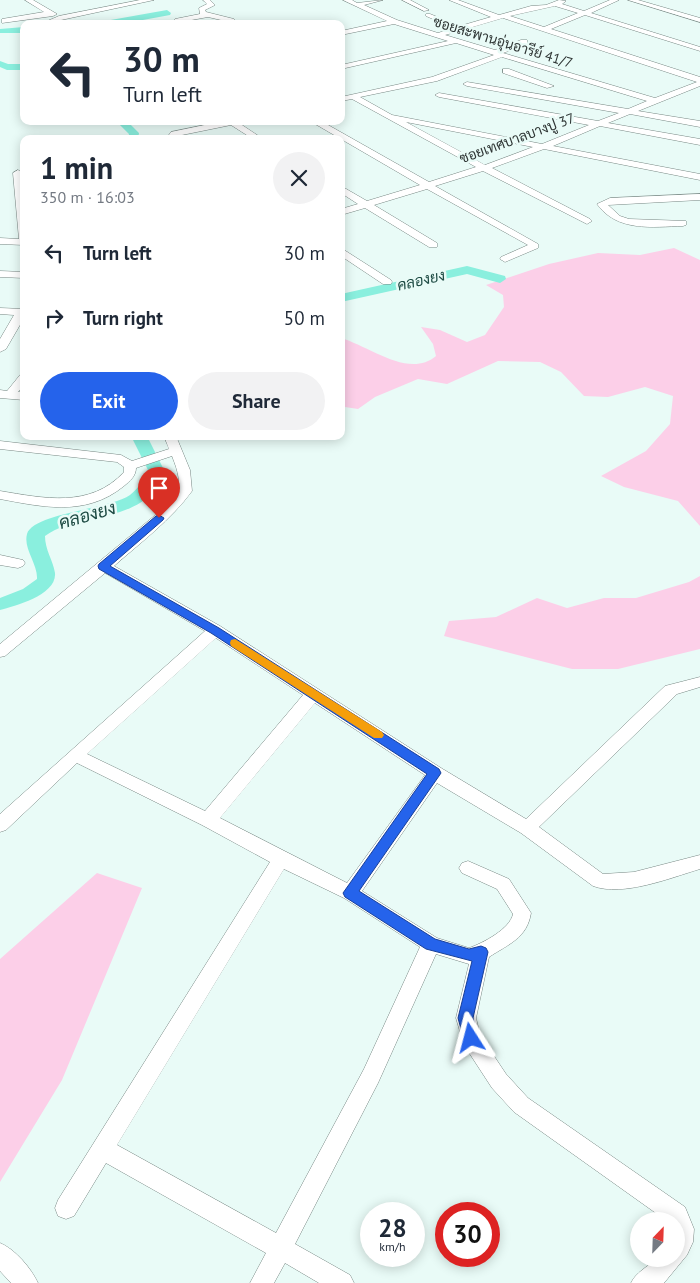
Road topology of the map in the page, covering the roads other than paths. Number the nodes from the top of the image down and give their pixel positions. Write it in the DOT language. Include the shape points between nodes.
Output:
graph roads {
  1 [pos="30,0"];
  2 [pos="151,0"];
  3 [pos="206,0"];
  4 [pos="346,0"];
  5 [pos="380,0"];
  6 [pos="405,0"];
  7 [pos="452,0"];
  8 [pos="565,0"];
  9 [pos="616,0"];
  10 [pos="631,0"];
  11 [pos="522,4"];
  12 [pos="555,4"];
  13 [pos="356,5"];
  14 [pos="531,8"];
  15 [pos="51,13"];
  16 [pos="585,13"];
  17 [pos="206,15"];
  18 [pos="499,17"];
  19 [pos="59,18"];
  20 [pos="54,20"];
  21 [pos="183,20"];
  22 [pos="227,20"];
  23 [pos="700,20"];
  24 [pos="5,21"];
  25 [pos="394,22"];
  26 [pos="460,28"];
  27 [pos="542,30"];
  28 [pos="345,32"];
  29 [pos="475,34"];
  30 [pos="438,35"];
  31 [pos="457,41"];
  32 [pos="524,42"];
  33 [pos="700,49"];
  34 [pos="498,54"];
  35 [pos="524,62"];
  36 [pos="345,66"];
  37 [pos="506,71"];
  38 [pos="700,81"];
  39 [pos="516,82"];
  40 [pos="467,84"];
  41 [pos="550,86"];
  42 [pos="352,96"];
  43 [pos="439,96"];
  44 [pos="345,98"];
  45 [pos="655,101"];
  46 [pos="626,112"];
  47 [pos="392,117"];
  48 [pos="598,124"];
  49 [pos="700,124"];
  50 [pos="220,125"];
  51 [pos="239,125"];
  52 [pos="321,125"];
  53 [pos="173,135"];
  54 [pos="253,135"];
  55 [pos="339,135"];
  56 [pos="345,139"];
  57 [pos="700,142"];
  58 [pos="544,146"];
  59 [pos="484,168"];
  60 [pos="18,173"];
  61 [pos="700,177"];
  62 [pos="20,182"];
  63 [pos="429,186"];
  64 [pos="345,191"];
  65 [pos="700,197"];
  66 [pos="366,204"];
  67 [pos="345,211"];
  68 [pos="587,221"];
  69 [pos="683,223"];
  70 [pos="1,242"];
  71 [pos="20,242"];
  72 [pos="433,245"];
  73 [pos="345,254"];
  74 [pos="505,260"];
  75 [pos="0,274"];
  76 [pos="20,275"];
  77 [pos="387,282"];
  78 [pos="0,311"];
  79 [pos="20,312"];
  80 [pos="20,315"];
  81 [pos="0,349"];
  82 [pos="20,381"];
  83 [pos="5,394"];
  84 [pos="20,396"];
  85 [pos="171,440"];
  86 [pos="0,445"];
  87 [pos="175,450"];
  88 [pos="130,466"];
  89 [pos="0,496"];
  90 [pos="0,560"];
  91 [pos="18,563"];
  92 [pos="103,566"];
  93 [pos="215,630"];
  94 [pos="0,652"];
  95 [pos="698,682"];
  96 [pos="314,693"];
  97 [pos="75,755"];
  98 [pos="435,773"];
  99 [pos="208,820"];
  100 [pos="0,825"];
  101 [pos="527,828"];
  102 [pos="281,859"];
  103 [pos="700,862"];
  104 [pos="468,868"];
  105 [pos="350,893"];
  106 [pos="431,944"];
  107 [pos="481,952"];
  108 [pos="103,1148"];
  109 [pos="66,1208"];
  110 [pos="672,1212"];
  111 [pos="279,1249"];
  112 [pos="0,1254"];
  113 [pos="662,1268"];
  114 [pos="26,1283"];
  115 [pos="262,1283"];
  116 [pos="342,1283"];
  117 [pos="643,1283"];
  1 -- 15 [label="street"];
  2 -- 19 [label="street"];
  3 -- 17 [label="street" via="212,5 201,9"];
  4 -- 13 [label="street, ซอยสะพานอุ่นอารีย์ 41/7"];
  5 -- 13 [label="street"];
  6 -- 26 [label="street"];
  7 -- 18 [label="street"];
  8 -- 12 [label="street"];
  9 -- 16 [label="street"];
  10 -- 23 [label="street"];
  11 -- 14 [label="street"];
  12 -- 14 [label="street"];
  12 -- 16 [label="street"];
  13 -- 25 [label="street, ซอยสะพานอุ่นอารีย์ 41/7"];
  14 -- 18 [label="street"];
  15 -- 19 [label="street"];
  15 -- 24 [label="street"];
  16 -- 27 [label="street"];
  16 -- 33 [label="street"];
  17 -- 21 [label="street"];
  17 -- 22 [label="street"];
  18 -- 26 [label="street"];
  18 -- 27 [label="street"];
  19 -- 20 [label="street"];
  25 -- 28 [label="street"];
  25 -- 30 [label="street, ซอยสะพานอุ่นอารีย์ 41/7"];
  26 -- 29 [label="street"];
  26 -- 30 [label="street"];
  27 -- 38 [label="street"];
  30 -- 31 [label="street, ซอยสะพานอุ่นอารีย์ 41/7"];
  31 -- 34 [label="street, ซอยสะพานอุ่นอารีย์ 41/7"];
  31 -- 36 [label="street"];
  32 -- 34 [label="street"];
  34 -- 35 [label="street, ซอยสะพานอุ่นอารีย์ 41/7"];
  34 -- 42 [label="street" via="441,77"];
  35 -- 37 [label="street"];
  35 -- 45 [label="street, ซอยสะพานอุ่นอารีย์ 41/7"];
  37 -- 39 [label="street" via="504,76"];
  37 -- 41 [label="street"];
  38 -- 45 [label="street, ซอยเทศบาลบางปู 37"];
  40 -- 46 [label="street"];
  42 -- 44 [label="street"];
  42 -- 47 [label="street"];
  43 -- 48 [label="street"];
  45 -- 46 [label="street, ซอยเทศบาลบางปู 37"];
  46 -- 48 [label="street, ซอยเทศบาลบางปู 37"];
  46 -- 49 [label="street"];
  47 -- 58 [label="street"];
  47 -- 59 [label="street"];
  48 -- 57 [label="street"];
  48 -- 58 [label="street, ซอยเทศบาลบางปู 37"];
  50 -- 53 [label="street"];
  51 -- 54 [label="street"];
  52 -- 55 [label="street"];
  56 -- 63 [label="street"];
  58 -- 59 [label="street, ซอยเทศบาลบางปู 37"];
  58 -- 61 [label="street"];
  59 -- 63 [label="street, ซอยเทศบาลบางปู 37"];
  59 -- 68 [label="street"];
  60 -- 62 [label="street"];
  63 -- 66 [label="street, ซอยเทศบาลบางปู 37"];
  63 -- 74 [label="street" via="533,244"];
  64 -- 66 [label="street"];
  65 -- 69 [label="street" via="602,204 606,212 624,220"];
  66 -- 67 [label="street, ซอยเทศบาลบางปู 37"];
  66 -- 72 [label="street"];
  70 -- 71 [label="street"];
  73 -- 77 [label="street"];
  75 -- 76 [label="street"];
  78 -- 79 [label="street"];
  80 -- 81 [label="street"];
  82 -- 83 [label="street"];
  83 -- 84 [label="street"];
  85 -- 87 [label="street"];
  86 -- 88 [label="street" via="121,460"];
  87 -- 88 [label="street"];
  87 -- 92 [label="street" via="186,482 184,494"];
  88 -- 89 [label="street" via="130,474 123,483 93,498 58,504"];
  90 -- 91 [label="street"];
  92 -- 93 [label="street"];
  92 -- 94 [label="street"];
  93 -- 96 [label="street"];
  93 -- 97 [label="street"];
  95 -- 101 [label="street" via="671,690 659,700"];
  96 -- 98 [label="street"];
  96 -- 99 [label="street"];
  97 -- 99 [label="street"];
  97 -- 100 [label="street"];
  98 -- 101 [label="street"];
  98 -- 105 [label="street"];
  99 -- 102 [label="street"];
  101 -- 103 [label="street" via="601,882 626,880"];
  102 -- 105 [label="street"];
  102 -- 108 [label="street"];
  104 -- 107 [label="street" via="503,884 522,913 520,924 512,932"];
  105 -- 106 [label="street"];
  106 -- 107 [label="street" via="469,956"];
  106 -- 111 [label="street" via="371,1076"];
  107 -- 110 [label="street" via="466,1018 471,1038 499,1081 521,1105"];
  108 -- 109 [label="street"];
  108 -- 111 [label="street"];
  111 -- 115 [label="street"];
  111 -- 116 [label="street"];
  112 -- 114 [label="street"];
  113 -- 117 [label="street"];
}
